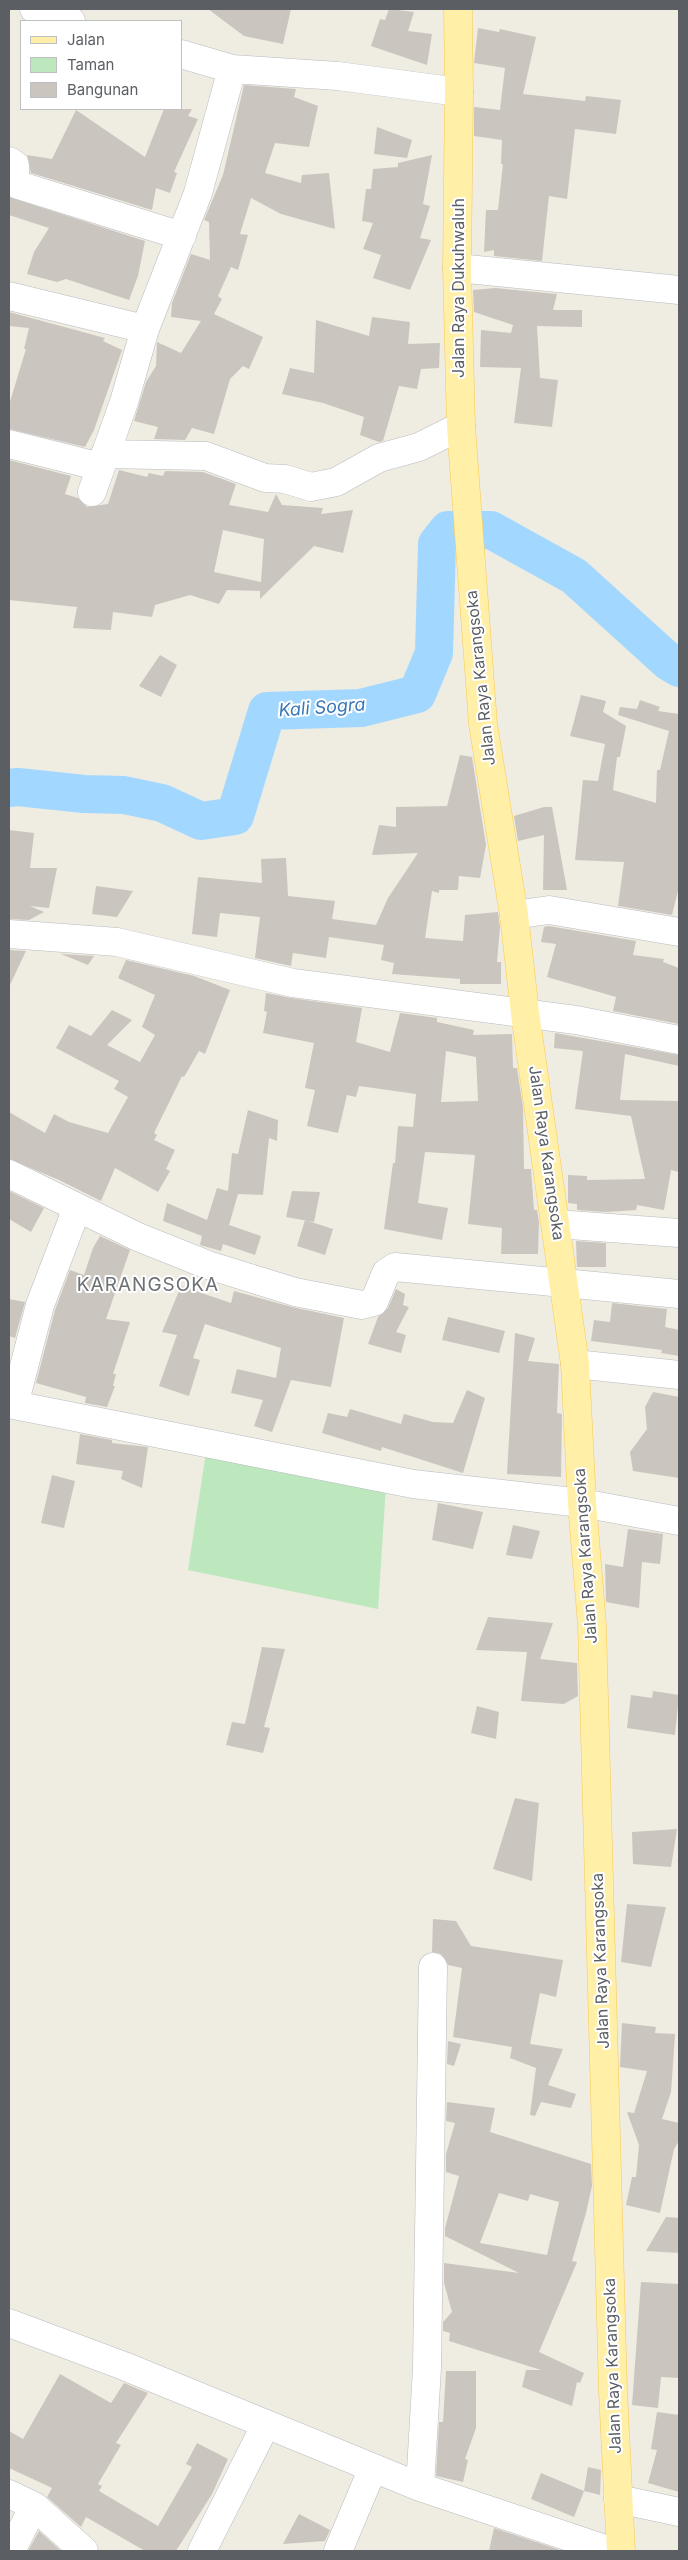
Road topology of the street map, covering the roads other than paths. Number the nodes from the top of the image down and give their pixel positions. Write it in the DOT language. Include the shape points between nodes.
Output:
graph roads {
  1 [pos="458,9"];
  2 [pos="182,54"];
  3 [pos="232,69"];
  4 [pos="459,92"];
  5 [pos="9,161"];
  6 [pos="182,236"];
  7 [pos="457,268"];
  8 [pos="679,290"];
  9 [pos="9,296"];
  10 [pos="145,329"];
  11 [pos="461,426"];
  12 [pos="9,444"];
  13 [pos="99,471"];
  14 [pos="471,568"];
  15 [pos="514,915"];
  16 [pos="679,932"];
  17 [pos="9,934"];
  18 [pos="525,1013"];
  19 [pos="679,1040"];
  20 [pos="9,1174"];
  21 [pos="77,1208"];
  22 [pos="556,1224"];
  23 [pos="679,1233"];
  24 [pos="565,1284"];
  25 [pos="679,1294"];
  26 [pos="575,1364"];
  27 [pos="679,1375"];
  28 [pos="11,1405"];
  29 [pos="582,1503"];
  30 [pos="679,1521"];
  31 [pos="432,1967"];
  32 [pos="9,2323"];
  33 [pos="266,2424"];
  34 [pos="373,2468"];
  35 [pos="420,2487"];
  36 [pos="9,2494"];
  37 [pos="618,2499"];
  38 [pos="34,2506"];
  39 [pos="679,2512"];
  40 [pos="11,2551"];
  41 [pos="84,2551"];
  42 [pos="202,2551"];
  43 [pos="338,2551"];
  44 [pos="611,2551"];
  45 [pos="620,2551"];
  1 -- 4 [label="main road, Jalan Raya Dukuhwaluh"];
  2 -- 3 [label="street"];
  3 -- 4 [label="street" via="338,76"];
  3 -- 6 [label="street" via="198,194"];
  4 -- 7 [label="main road, Jalan Raya Dukuhwaluh"];
  5 -- 6 [label="street" via="15,165 18,185 27,189"];
  6 -- 10 [label="street"];
  7 -- 8 [label="street"];
  7 -- 11 [label="main road, Jalan Raya Dukuhwaluh"];
  9 -- 10 [label="street"];
  10 -- 13 [label="street" via="124,402"];
  11 -- 13 [label="street" via="419,447 378,458 336,482 311,486 286,479 265,478 206,456"];
  11 -- 14 [label="main road, Jalan Raya Dukuhwaluh"];
  12 -- 13 [label="street"];
  14 -- 15 [label="main road, Jalan Raya Karangsoka" via="483,724"];
  15 -- 16 [label="street" via="549,910"];
  15 -- 18 [label="main road, Jalan Raya Karangsoka"];
  17 -- 18 [label="street" via="117,942 294,983"];
  18 -- 19 [label="street"];
  18 -- 22 [label="main road, Jalan Raya Karangsoka"];
  20 -- 21 [label="street"];
  21 -- 24 [label="street" via="138,1238 208,1265 295,1292 362,1305 374,1302 386,1273 395,1267"];
  21 -- 28 [label="street" via="40,1305"];
  22 -- 23 [label="street"];
  22 -- 24 [label="main road, Jalan Raya Karangsoka"];
  24 -- 25 [label="street"];
  24 -- 26 [label="main road, Jalan Raya Karangsoka"];
  26 -- 27 [label="street"];
  26 -- 29 [label="main road, Jalan Raya Karangsoka"];
  28 -- 29 [label="street" via="413,1484"];
  29 -- 30 [label="street"];
  29 -- 37 [label="main road, Jalan Raya Karangsoka" via="592,1625"];
  31 -- 35 [label="street" via="427,2358"];
  32 -- 33 [label="street"];
  33 -- 34 [label="street"];
  33 -- 42 [label="street"];
  34 -- 35 [label="street"];
  34 -- 43 [label="street"];
  35 -- 44 [label="street"];
  36 -- 38 [label="street"];
  37 -- 39 [label="street"];
  37 -- 45 [label="main road, Jalan Raya Karangsoka"];
  38 -- 40 [label="street"];
  38 -- 41 [label="street"];
}
